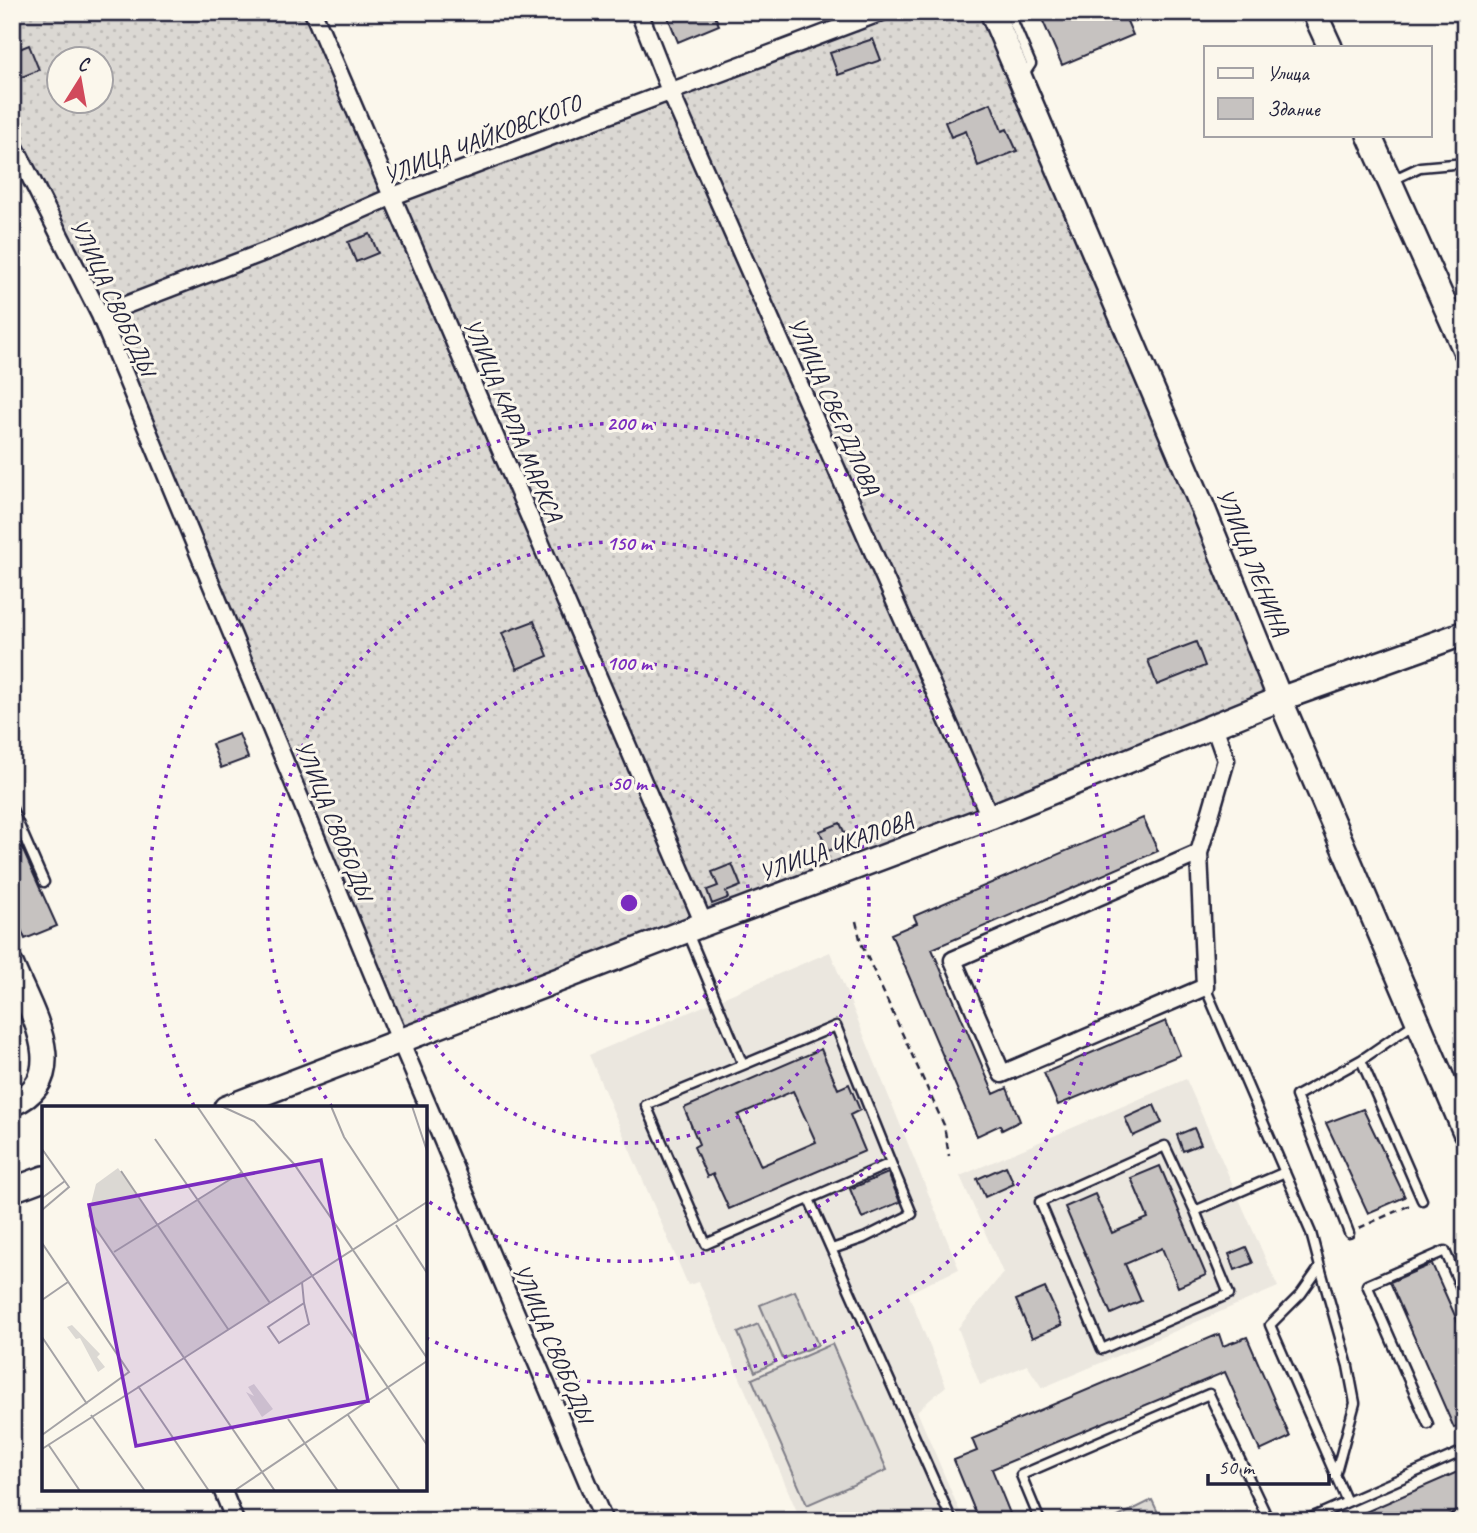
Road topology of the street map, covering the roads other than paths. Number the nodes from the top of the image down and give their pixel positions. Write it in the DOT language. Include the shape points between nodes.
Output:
graph roads {
  1 [pos="313,12"];
  2 [pos="639,12"];
  3 [pos="883,12"];
  4 [pos="992,12"];
  5 [pos="1009,12"];
  6 [pos="1314,12"];
  7 [pos="1330,46"];
  8 [pos="1021,79"];
  9 [pos="670,91"];
  10 [pos="1369,136"];
  11 [pos="12,141"];
  12 [pos="1465,163"];
  13 [pos="1390,181"];
  14 [pos="393,196"];
  15 [pos="100,314"];
  16 [pos="1465,350"];
  17 [pos="1465,633"];
  18 [pos="1280,699"];
  19 [pos="1214,726"];
  20 [pos="12,809"];
  21 [pos="990,817"];
  22 [pos="1199,853"];
  23 [pos="44,882"];
  24 [pos="695,927"];
  25 [pos="12,967"];
  26 [pos="1205,987"];
  27 [pos="1418,1022"];
  28 [pos="400,1040"];
  29 [pos="1361,1060"];
  30 [pos="743,1065"];
  31 [pos="12,1104"];
  32 [pos="231,1106"];
  33 [pos="1465,1132"];
  34 [pos="891,1163"];
  35 [pos="1285,1172"];
  36 [pos="42,1179"];
  37 [pos="12,1191"];
  38 [pos="808,1199"];
  39 [pos="1422,1200"];
  40 [pos="1195,1211"];
  41 [pos="1349,1233"];
  42 [pos="832,1249"];
  43 [pos="1320,1267"];
  44 [pos="1465,1297"];
  45 [pos="1428,1424"];
  46 [pos="1465,1464"];
  47 [pos="1335,1476"];
  48 [pos="223,1491"];
  49 [pos="1347,1503"];
  50 [pos="235,1521"];
  51 [pos="604,1521"];
  52 [pos="953,1521"];
  53 [pos="1040,1521"];
  54 [pos="1269,1521"];
  55 [pos="1304,1521"];
  1 -- 14 [label="street, УЛИЦА КАРЛА МАРКСА"];
  2 -- 9 [label="street, УЛИЦА СВЕРДЛОВА"];
  3 -- 9 [label="street, УЛИЦА ЧАЙКОВСКОГО"];
  4 -- 8 [label="main road, УЛИЦА ЛЕНИНА"];
  5 -- 8 [label="lane" via="1031,64"];
  6 -- 7 [label="main road"];
  8 -- 18 [label="main road, УЛИЦА ЛЕНИНА"];
  9 -- 14 [label="street, УЛИЦА ЧАЙКОВСКОГО"];
  9 -- 21 [label="street, УЛИЦА СВЕРДЛОВА"];
  10 -- 13 [label="main road"];
  11 -- 15 [label="street, УЛИЦА СВОБОДЫ"];
  12 -- 13 [label="lane" via="1420,167"];
  13 -- 16 [label="main road"];
  14 -- 15 [label="street, УЛИЦА ЧАЙКОВСКОГО" via="277,247"];
  14 -- 24 [label="street, УЛИЦА КАРЛА МАРКСА"];
  15 -- 28 [label="street, УЛИЦА СВОБОДЫ"];
  17 -- 18 [label="main road, УЛИЦА ЧКАЛОВА"];
  18 -- 19 [label="main road, УЛИЦА ЧКАЛОВА"];
  18 -- 27 [label="main road, УЛИЦА ЛЕНИНА"];
  19 -- 21 [label="main road, УЛИЦА ЧКАЛОВА"];
  19 -- 22 [label="street" via="1226,760"];
  20 -- 23 [label="lane"];
  21 -- 24 [label="main road, УЛИЦА ЧКАЛОВА"];
  22 -- 26 [label="street"];
  22 -- 26 [label="street" via="953,960 1002,1074"];
  24 -- 28 [label="main road, УЛИЦА ЧКАЛОВА"];
  24 -- 30 [label="lane"];
  25 -- 31 [label="main road" via="44,1044 45,1067 40,1084"];
  26 -- 35 [label="lane"];
  27 -- 29 [label="lane"];
  27 -- 33 [label="main road, УЛИЦА ЛЕНИНА"];
  28 -- 32 [label="main road, УЛИЦА ЧКАЛОВА"];
  28 -- 51 [label="street, УЛИЦА СВОБОДЫ"];
  29 -- 39 [label="lane"];
  29 -- 41 [label="lane" via="1296,1096"];
  30 -- 34 [label="lane" via="836,1026"];
  30 -- 38 [label="lane" via="646,1105 706,1244"];
  34 -- 38 [label="lane"];
  34 -- 42 [label="lane" via="912,1214"];
  35 -- 40 [label="lane"];
  35 -- 43 [label="lane"];
  36 -- 37 [label="main road"];
  38 -- 42 [label="lane"];
  40 -- 40 [label="lane" via="1165,1146 1040,1202 1102,1349 1229,1294"];
  42 -- 52 [label="lane"];
  43 -- 47 [label="lane" via="1355,1403"];
  43 -- 47 [label="lane" via="1270,1325"];
  44 -- 45 [label="lane" via="1445,1251 1367,1285"];
  46 -- 49 [label="lane" via="1459,1453"];
  47 -- 49 [label="lane"];
  48 -- 50 [label="street"];
  49 -- 55 [label="lane"];
  53 -- 54 [label="lane" via="1021,1475 1209,1394"];
}
